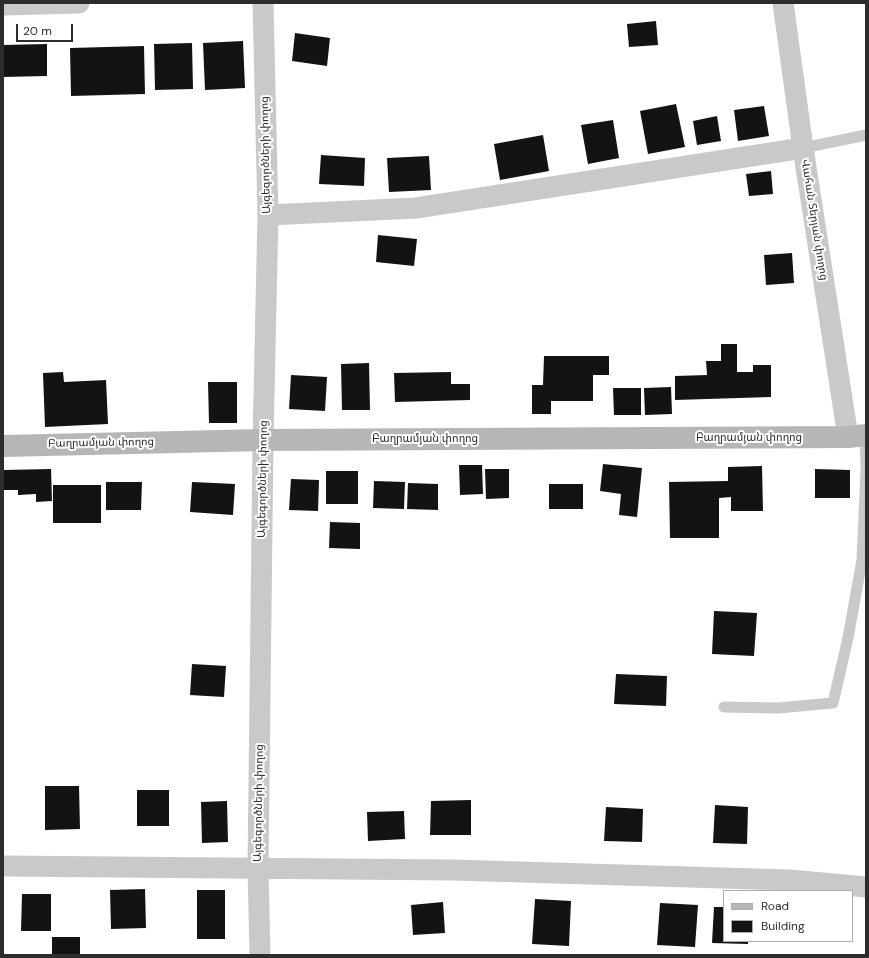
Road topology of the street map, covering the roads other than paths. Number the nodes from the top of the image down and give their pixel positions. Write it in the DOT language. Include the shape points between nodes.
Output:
graph roads {
  1 [pos="80,3"];
  2 [pos="263,3"];
  3 [pos="783,3"];
  4 [pos="3,5"];
  5 [pos="866,135"];
  6 [pos="803,148"];
  7 [pos="268,215"];
  8 [pos="860,436"];
  9 [pos="263,440"];
  10 [pos="3,446"];
  11 [pos="866,469"];
  12 [pos="724,707"];
  13 [pos="3,866"];
  14 [pos="258,868"];
  15 [pos="866,887"];
  16 [pos="260,955"];
  1 -- 4 [label="street"];
  2 -- 7 [label="street, Այգեգործների փողոց"];
  3 -- 6 [label="street, Վահան Տերյան փողոց"];
  5 -- 6 [label="lane"];
  6 -- 7 [label="street" via="416,208"];
  6 -- 8 [label="street, Վահան Տերյան փողոց"];
  7 -- 9 [label="street, Այգեգործների փողոց"];
  8 -- 9 [label="main road, Բաղրամյան փողոց"];
  8 -- 11 [label="lane"];
  9 -- 10 [label="main road, Բաղրամյան փողոց"];
  9 -- 14 [label="street, Այգեգործների փողոց"];
  11 -- 12 [label="lane" via="862,560 833,703 778,708"];
  13 -- 14 [label="street"];
  14 -- 15 [label="street" via="453,870 790,880"];
  14 -- 16 [label="street, Այգեգործների փողոց"];
}
